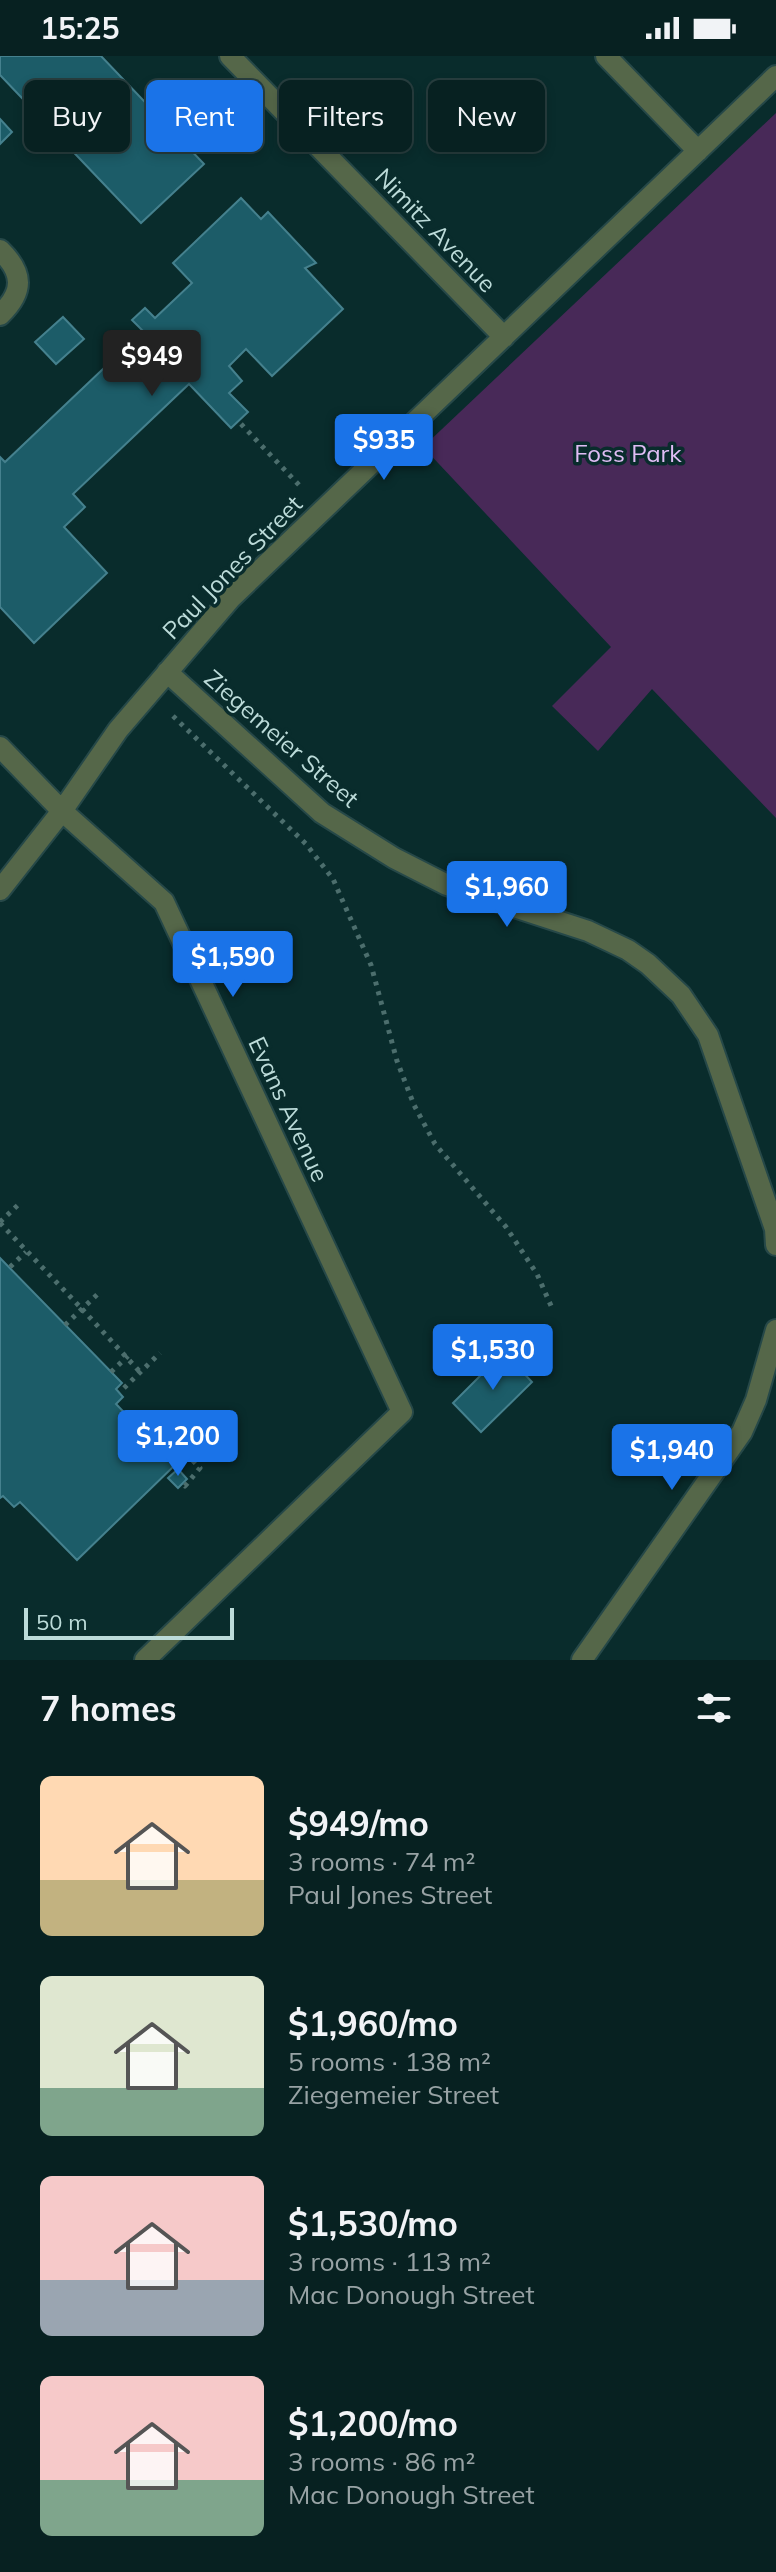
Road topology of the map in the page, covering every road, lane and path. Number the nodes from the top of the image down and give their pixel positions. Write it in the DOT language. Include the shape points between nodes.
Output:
graph roads {
  1 [pos="230,56"];
  2 [pos="606,56"];
  3 [pos="776,76"];
  4 [pos="698,151"];
  5 [pos="0,250"];
  6 [pos="0,315"];
  7 [pos="504,337"];
  8 [pos="241,424"];
  9 [pos="300,486"];
  10 [pos="167,672"];
  11 [pos="173,716"];
  12 [pos="0,747"];
  13 [pos="62,811"];
  14 [pos="0,890"];
  15 [pos="18,1205"];
  16 [pos="0,1223"];
  17 [pos="776,1245"];
  18 [pos="26,1252"];
  19 [pos="10,1267"];
  20 [pos="101,1291"];
  21 [pos="552,1308"];
  22 [pos="65,1325"];
  23 [pos="776,1330"];
  24 [pos="160,1353"];
  25 [pos="128,1356"];
  26 [pos="139,1370"];
  27 [pos="111,1372"];
  28 [pos="124,1388"];
  29 [pos="215,1410"];
  30 [pos="179,1446"];
  31 [pos="168,1458"];
  32 [pos="183,1484"];
  33 [pos="145,1660"];
  34 [pos="582,1660"];
  1 -- 7 [label="street, Nimitz Avenue"];
  2 -- 4 [label="street"];
  3 -- 4 [label="street, Paul Jones Street"];
  4 -- 7 [label="street, Paul Jones Street"];
  5 -- 6 [label="street" via="15,265 19,283 14,302"];
  7 -- 10 [label="street, Paul Jones Street" via="231,598"];
  8 -- 9 [label="path"];
  10 -- 13 [label="street, Paul Jones Street" via="118,730"];
  10 -- 17 [label="street, Ziegemeier Street" via="322,813 447,885 588,931 628,950 681,995 708,1035"];
  11 -- 21 [label="path" via="306,844 333,879 371,965 414,1105 435,1144 506,1227"];
  12 -- 13 [label="street, Evans Avenue"];
  13 -- 14 [label="street, Paul Jones Street"];
  13 -- 33 [label="street, Evans Avenue" via="164,902 402,1412"];
  15 -- 16 [label="path"];
  16 -- 18 [label="path, bridge"];
  18 -- 19 [label="path"];
  18 -- 25 [label="path, bridge"];
  20 -- 22 [label="path"];
  23 -- 34 [label="street" via="742,1432"];
  24 -- 26 [label="path"];
  25 -- 26 [label="path"];
  25 -- 27 [label="path"];
  26 -- 28 [label="path"];
  29 -- 30 [label="path"];
  30 -- 31 [label="path"];
  30 -- 32 [label="path" via="200,1468"];
}
